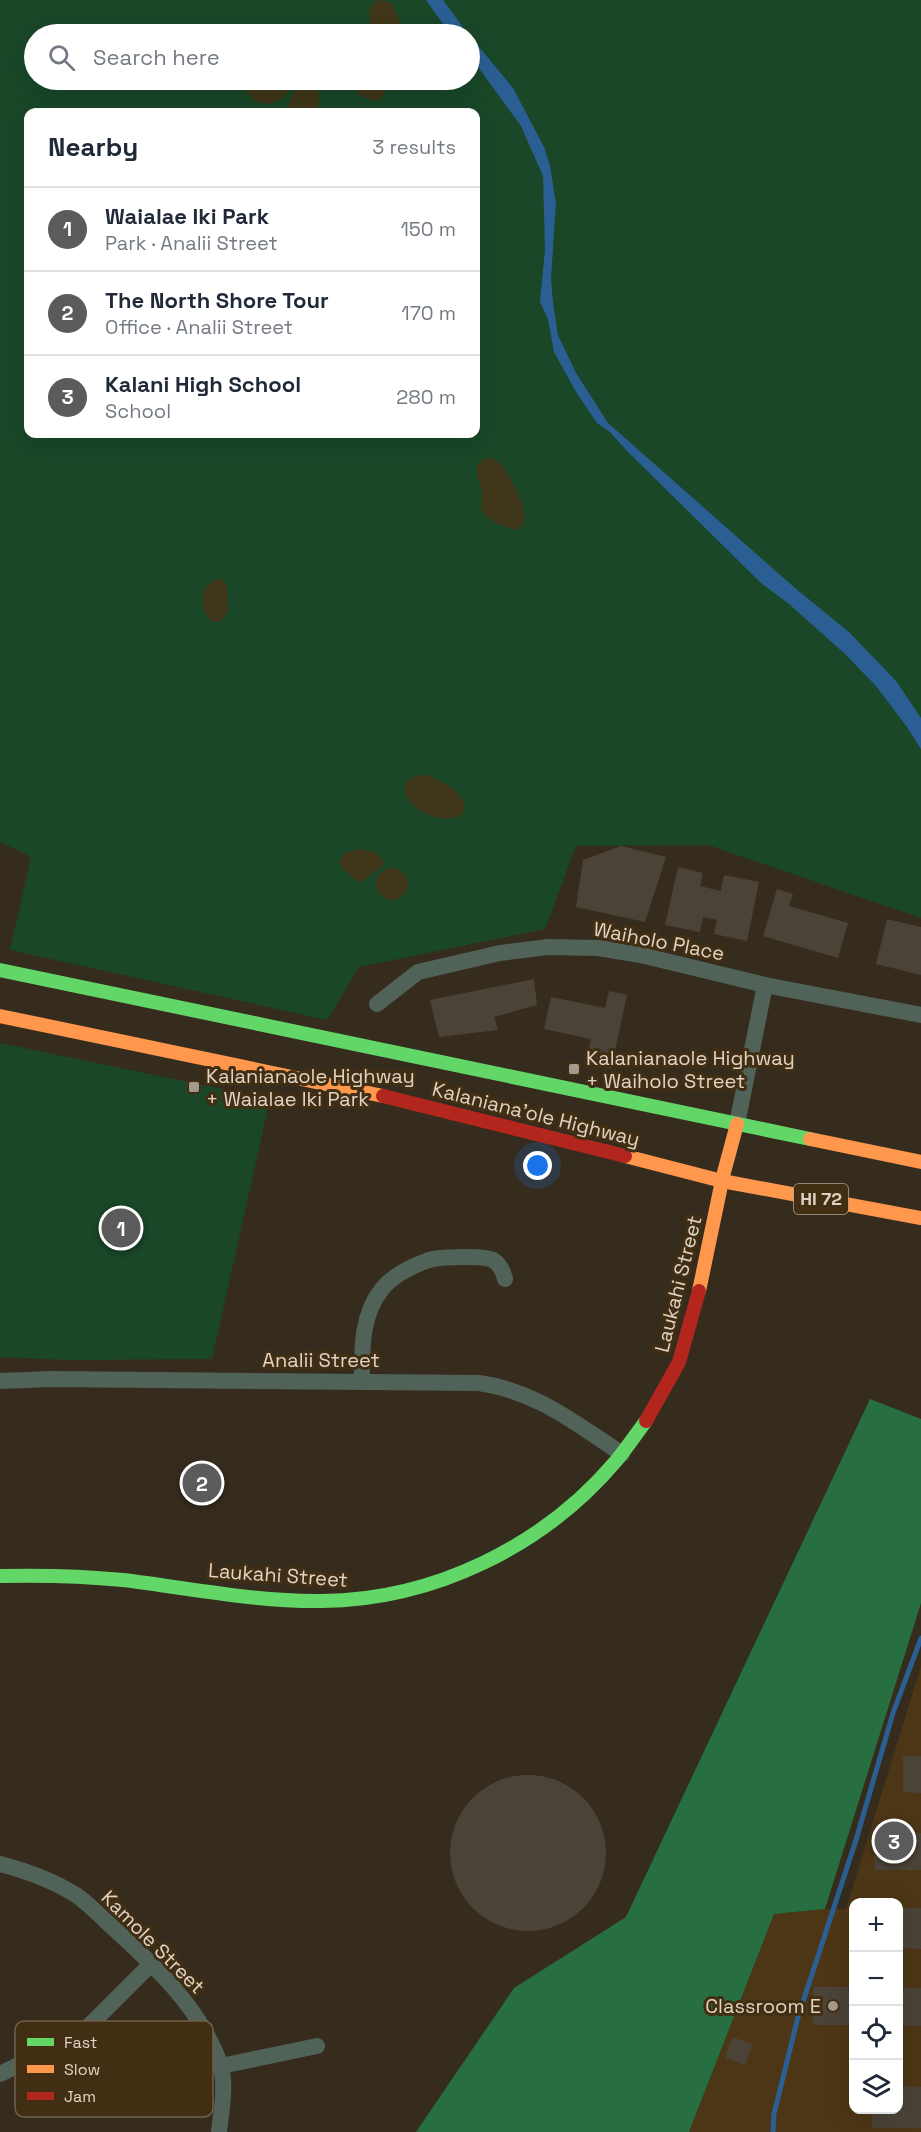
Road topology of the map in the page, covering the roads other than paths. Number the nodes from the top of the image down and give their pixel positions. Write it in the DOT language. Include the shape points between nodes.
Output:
graph roads {
  1 [pos="0,970"];
  2 [pos="765,985"];
  3 [pos="377,1004"];
  4 [pos="921,1015"];
  5 [pos="0,1016"];
  6 [pos="737,1124"];
  7 [pos="921,1162"];
  8 [pos="722,1181"];
  9 [pos="921,1218"];
  10 [pos="505,1279"];
  11 [pos="0,1381"];
  12 [pos="362,1381"];
  13 [pos="622,1454"];
  14 [pos="0,1576"];
  15 [pos="0,1864"];
  16 [pos="151,1964"];
  17 [pos="94,2021"];
  18 [pos="198,2021"];
  19 [pos="317,2046"];
  20 [pos="213,2047"];
  21 [pos="221,2066"];
  22 [pos="15,2067"];
  23 [pos="0,2074"];
  24 [pos="219,2132"];
  1 -- 6 [label="main road, Kalaniana’ole Highway"];
  2 -- 3 [label="street, Waiholo Place" via="641,955 548,946 418,972"];
  2 -- 4 [label="street, Waiholo Place"];
  2 -- 6 [label="street"];
  5 -- 8 [label="main road, Kalaniana’ole Highway / HI 72" via="415,1103"];
  6 -- 7 [label="main road, Kalaniana’ole Highway"];
  6 -- 8 [label="main road, Laukahi Street"];
  8 -- 9 [label="main road, Kalaniana’ole Highway / HI 72"];
  8 -- 13 [label="main road, Laukahi Street" via="699,1292 678,1367"];
  10 -- 12 [label="street" via="500,1265 487,1258 431,1259 404,1269 382,1288 368,1313 362,1342"];
  11 -- 12 [label="street, Analii Street"];
  12 -- 13 [label="street, Analii Street" via="460,1381 515,1390 548,1405"];
  13 -- 14 [label="main road, Laukahi Street" via="583,1496 530,1537 484,1565 429,1586 376,1599 303,1600 60,1575"];
  15 -- 16 [label="street, Kamole Street" via="38,1875 79,1897"];
  16 -- 17 [label="street"];
  16 -- 18 [label="street, Kamole Street"];
  19 -- 21 [label="street"];
  20 -- 21 [label="street, Kamole Street"];
  21 -- 24 [label="street, Kamole Street"];
  22 -- 23 [label="street"];
}
